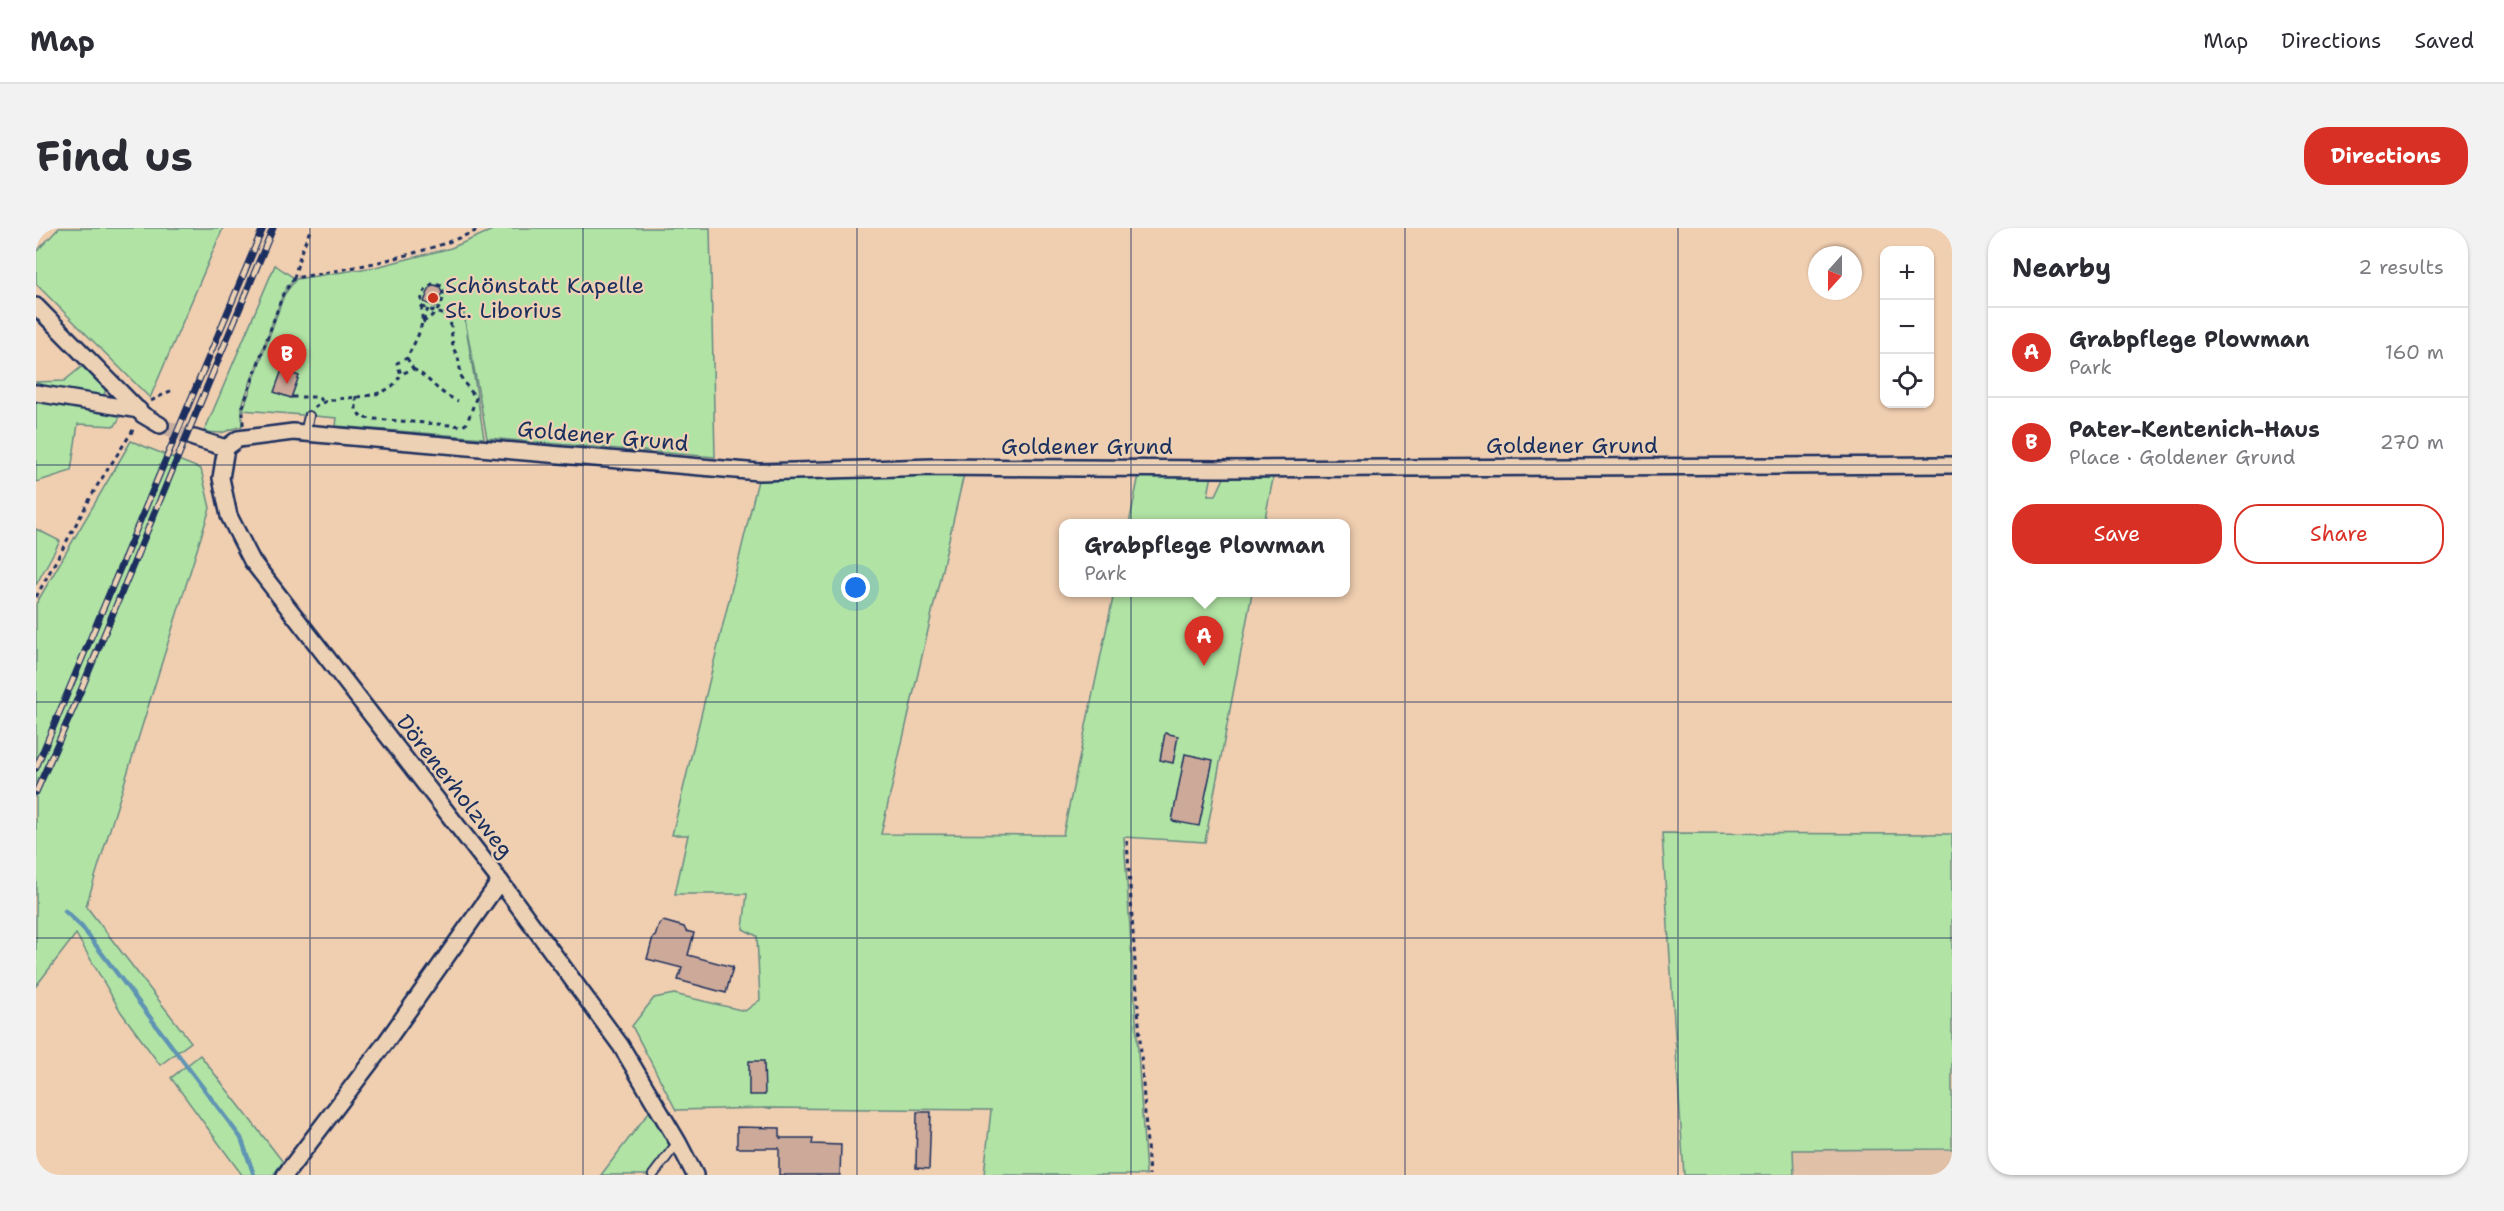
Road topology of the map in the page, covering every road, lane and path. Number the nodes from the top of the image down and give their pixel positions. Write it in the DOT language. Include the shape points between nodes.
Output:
graph roads {
  1 [pos="312,228"];
  2 [pos="482,228"];
  3 [pos="294,278"];
  4 [pos="36,306"];
  5 [pos="420,306"];
  6 [pos="428,309"];
  7 [pos="437,313"];
  8 [pos="422,323"];
  9 [pos="407,358"];
  10 [pos="413,369"];
  11 [pos="400,374"];
  12 [pos="174,389"];
  13 [pos="36,393"];
  14 [pos="356,396"];
  15 [pos="292,397"];
  16 [pos="458,400"];
  17 [pos="323,401"];
  18 [pos="144,409"];
  19 [pos="309,416"];
  20 [pos="160,425"];
  21 [pos="305,433"];
  22 [pos="194,438"];
  23 [pos="243,438"];
  24 [pos="226,448"];
  25 [pos="1952,465"];
  26 [pos="36,597"];
  27 [pos="1127,841"];
  28 [pos="500,881"];
  29 [pos="678,1142"];
  30 [pos="285,1175"];
  31 [pos="654,1175"];
  32 [pos="695,1175"];
  33 [pos="1149,1175"];
  1 -- 3 [label="path"];
  2 -- 3 [label="path" via="452,242 375,265"];
  3 -- 23 [label="path" via="283,294 243,406"];
  4 -- 18 [label="street"];
  5 -- 6 [label="path"];
  5 -- 7 [label="path" via="427,287 434,282 442,285 445,295"];
  5 -- 8 [label="path"];
  6 -- 7 [label="path"];
  6 -- 8 [label="path"];
  7 -- 8 [label="path"];
  7 -- 14 [label="path" via="450,317 462,380 476,396 467,423 463,426 362,418 356,410"];
  8 -- 9 [label="path"];
  9 -- 10 [label="path"];
  9 -- 11 [label="path" via="397,363"];
  10 -- 11 [label="path"];
  10 -- 16 [label="path" via="442,394"];
  11 -- 14 [label="path" via="389,389"];
  12 -- 18 [label="path"];
  13 -- 18 [label="street"];
  14 -- 17 [label="path"];
  15 -- 17 [label="path" via="317,397"];
  17 -- 19 [label="path"];
  18 -- 20 [label="street"];
  18 -- 26 [label="path"];
  19 -- 21 [label="lane"];
  21 -- 23 [label="street, Goldener Grund"];
  21 -- 25 [label="street, Goldener Grund" via="759,472 934,467"];
  22 -- 24 [label="street"];
  23 -- 24 [label="street, Goldener Grund"];
  24 -- 28 [label="street, Dörenerholzweg" via="221,478 229,516 252,561"];
  27 -- 33 [label="path"];
  28 -- 29 [label="street, Dörenerholzweg" via="621,1046"];
  28 -- 30 [label="street" via="386,1042"];
  29 -- 31 [label="lane"];
  29 -- 32 [label="street, Dörenerholzweg"];
}
